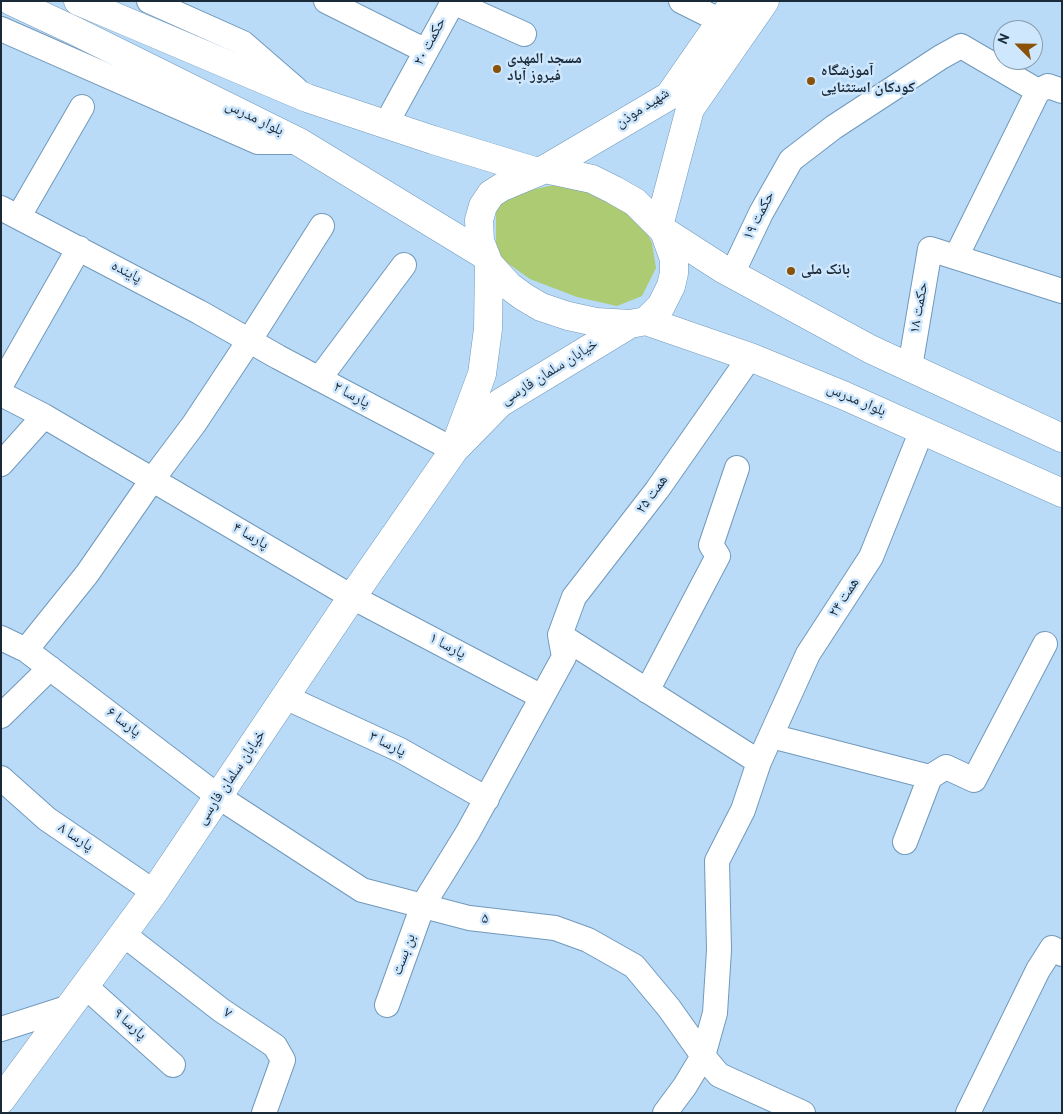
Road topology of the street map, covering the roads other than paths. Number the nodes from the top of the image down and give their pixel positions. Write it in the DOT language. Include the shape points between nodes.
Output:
graph roads {
  1 [pos="11,1"];
  2 [pos="78,1"];
  3 [pos="149,1"];
  4 [pos="326,1"];
  5 [pos="681,1"];
  6 [pos="765,1"];
  7 [pos="732,19"];
  8 [pos="1,29"];
  9 [pos="524,34"];
  10 [pos="426,51"];
  11 [pos="1038,90"];
  12 [pos="1062,91"];
  13 [pos="307,98"];
  14 [pos="82,107"];
  15 [pos="386,124"];
  16 [pos="299,142"];
  17 [pos="541,170"];
  18 [pos="10,212"];
  19 [pos="322,226"];
  20 [pos="661,229"];
  21 [pos="79,248"];
  22 [pos="956,257"];
  23 [pos="487,260"];
  24 [pos="404,265"];
  25 [pos="732,274"];
  26 [pos="1062,291"];
  27 [pos="638,322"];
  28 [pos="249,341"];
  29 [pos="750,357"];
  30 [pos="910,367"];
  31 [pos="319,379"];
  32 [pos="1,385"];
  33 [pos="1,394"];
  34 [pos="44,416"];
  35 [pos="922,430"];
  36 [pos="1062,438"];
  37 [pos="454,450"];
  38 [pos="1,464"];
  39 [pos="737,468"];
  40 [pos="150,478"];
  41 [pos="1062,493"];
  42 [pos="352,597"];
  43 [pos="560,635"];
  44 [pos="1,638"];
  45 [pos="1045,644"];
  46 [pos="26,650"];
  47 [pos="50,668"];
  48 [pos="647,691"];
  49 [pos="285,697"];
  50 [pos="542,697"];
  51 [pos="1,716"];
  52 [pos="771,736"];
  53 [pos="759,762"];
  54 [pos="930,777"];
  55 [pos="1,778"];
  56 [pos="219,797"];
  57 [pos="486,799"];
  58 [pos="905,842"];
  59 [pos="154,892"];
  60 [pos="423,906"];
  61 [pos="124,934"];
  62 [pos="1062,954"];
  63 [pos="77,997"];
  64 [pos="387,1006"];
  65 [pos="1,1029"];
  66 [pos="703,1056"];
  67 [pos="174,1065"];
  68 [pos="1,1100"];
  69 [pos="264,1113"];
  70 [pos="665,1113"];
  71 [pos="803,1113"];
  72 [pos="968,1113"];
  1 -- 16 [label="main road, بلوار مدرس"];
  2 -- 13 [label="main road"];
  3 -- 13 [label="street" via="243,43"];
  4 -- 10 [label="street"];
  5 -- 7 [label="street"];
  6 -- 7 [label="main road, شهید موذن"];
  7 -- 17 [label="main road, شهید موذن" via="669,96"];
  7 -- 20 [label="main road, شهید موذن" via="690,109"];
  8 -- 16 [label="street" via="258,142"];
  9 -- 10 [label="street, حکمت ۲۰" via="452,2"];
  10 -- 15 [label="street, حکمت ۲۰"];
  11 -- 12 [label="street" via="1048,86"];
  11 -- 22 [label="street"];
  11 -- 25 [label="street, حکمت ۱۹" via="961,46 941,57 834,127 791,160 760,213"];
  13 -- 15 [label="main road"];
  14 -- 18 [label="street"];
  15 -- 17 [label="main road"];
  16 -- 23 [label="main road, بلوار مدرس"];
  17 -- 20 [label="main road" via="592,179 635,202"];
  17 -- 23 [label="main road" via="502,187 491,194 483,206 479,220 480,241"];
  18 -- 21 [label="street, پاینده"];
  19 -- 28 [label="street"];
  20 -- 25 [label="main road"];
  20 -- 27 [label="main road" via="674,259 671,286 661,306"];
  21 -- 28 [label="street, پاینده"];
  21 -- 32 [label="street"];
  22 -- 26 [label="street"];
  22 -- 30 [label="street, حکمت ۱۸" via="930,249"];
  23 -- 27 [label="main road" via="509,286 541,307 596,322"];
  23 -- 37 [label="main road, خیابان سلمان فارسی" via="488,329 482,374"];
  24 -- 31 [label="street"];
  25 -- 30 [label="main road"];
  27 -- 29 [label="main road, بلوار مدرس"];
  27 -- 37 [label="main road, خیابان سلمان فارسی" via="500,403"];
  28 -- 31 [label="street, پارسا ۲"];
  28 -- 40 [label="street" via="194,424"];
  29 -- 35 [label="main road, بلوار مدرس"];
  29 -- 43 [label="street, همت ۲۵" via="657,490 574,597"];
  30 -- 36 [label="main road"];
  31 -- 37 [label="street, پارسا ۲"];
  33 -- 34 [label="street, پارسا ۴"];
  34 -- 38 [label="street"];
  34 -- 40 [label="street, پارسا ۴"];
  35 -- 41 [label="main road, بلوار مدرس"];
  35 -- 52 [label="street, همت ۲۴" via="871,557 808,654"];
  37 -- 42 [label="main road, خیابان سلمان فارسی"];
  39 -- 48 [label="street" via="710,545 718,556"];
  40 -- 42 [label="street, پارسا ۴"];
  40 -- 46 [label="street" via="87,574"];
  42 -- 49 [label="main road, خیابان سلمان فارسی"];
  42 -- 50 [label="street, پارسا ۱"];
  43 -- 48 [label="street"];
  43 -- 50 [label="street, بن بست" via="564,657"];
  44 -- 46 [label="street, پارسا ۶"];
  45 -- 54 [label="street" via="974,780 946,766"];
  46 -- 47 [label="street, پارسا ۶"];
  47 -- 51 [label="street"];
  47 -- 56 [label="street, پارسا ۶"];
  48 -- 53 [label="street"];
  49 -- 56 [label="main road, خیابان سلمان فارسی"];
  49 -- 57 [label="street, پارسا ۳" via="400,750"];
  50 -- 57 [label="street, بن بست"];
  52 -- 53 [label="street, همت ۲۴"];
  52 -- 54 [label="street"];
  53 -- 66 [label="street, همت ۲۴" via="743,810 717,862 719,950 715,1013"];
  54 -- 58 [label="street"];
  55 -- 59 [label="street, پارسا ۸" via="47,819"];
  56 -- 59 [label="main road, خیابان سلمان فارسی"];
  56 -- 60 [label="street, ۵" via="362,890"];
  57 -- 60 [label="street, بن بست"];
  59 -- 61 [label="main road, خیابان سلمان فارسی"];
  60 -- 64 [label="street, بن بست"];
  60 -- 66 [label="street, ۵" via="468,918 555,928 588,940 634,966"];
  61 -- 63 [label="main road, خیابان سلمان فارسی"];
  61 -- 69 [label="street, ۷" via="221,1010 275,1046 283,1060"];
  62 -- 72 [label="street" via="1052,948 1038,970"];
  63 -- 65 [label="street"];
  63 -- 67 [label="street, پارسا ۹"];
  63 -- 68 [label="main road, خیابان سلمان فارسی"];
  66 -- 70 [label="street, همت ۲۴"];
  66 -- 71 [label="street, ۵" via="718,1075"];
}
